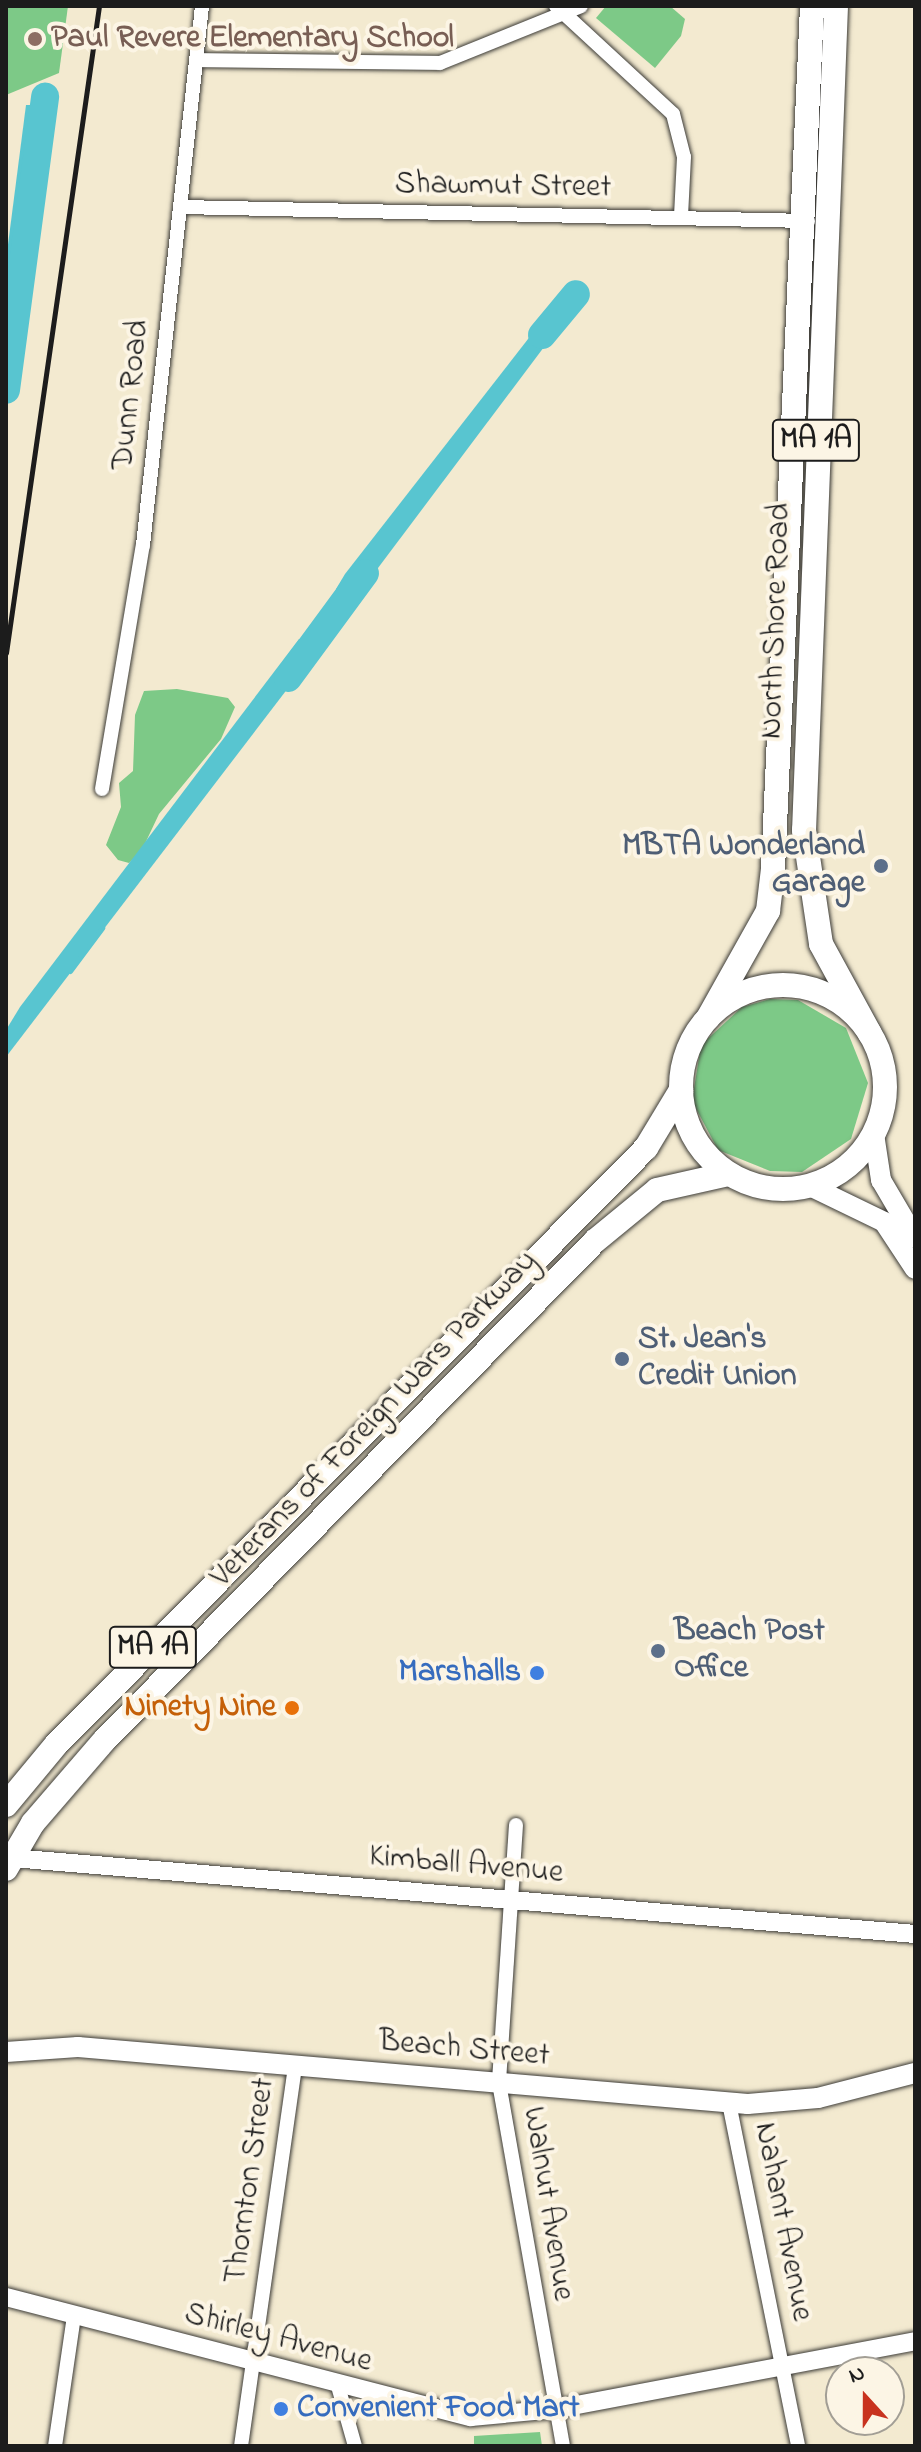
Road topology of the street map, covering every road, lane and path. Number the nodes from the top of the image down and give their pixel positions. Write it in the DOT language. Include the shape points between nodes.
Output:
graph roads {
  1 [pos="202,6"];
  2 [pos="581,6"];
  3 [pos="812,6"];
  4 [pos="836,6"];
  5 [pos="561,10"];
  6 [pos="196,60"];
  7 [pos="181,207"];
  8 [pos="681,217"];
  9 [pos="814,222"];
  10 [pos="102,789"];
  11 [pos="708,1018"];
  12 [pos="870,1034"];
  13 [pos="681,1090"];
  14 [pos="874,1134"];
  15 [pos="728,1174"];
  16 [pos="810,1186"];
  17 [pos="915,1238"];
  18 [pos="915,1269"];
  19 [pos="6,1805"];
  20 [pos="516,1825"];
  21 [pos="9,1863"];
  22 [pos="510,1900"];
  23 [pos="915,1934"];
  24 [pos="6,2052"];
  25 [pos="295,2065"];
  26 [pos="915,2073"];
  27 [pos="499,2083"];
  28 [pos="729,2103"];
  29 [pos="6,2297"];
  30 [pos="74,2316"];
  31 [pos="915,2341"];
  32 [pos="254,2364"];
  33 [pos="782,2368"];
  34 [pos="338,2386"];
  35 [pos="556,2409"];
  36 [pos="55,2446"];
  37 [pos="241,2446"];
  38 [pos="355,2446"];
  39 [pos="563,2446"];
  40 [pos="798,2446"];
  1 -- 6 [label="street, Dunn Road"];
  2 -- 5 [label="street"];
  3 -- 9 [label="highway, North Shore Road / MA 1A"];
  4 -- 9 [label="highway, North Shore Road / MA 1A"];
  5 -- 6 [label="street" via="440,63"];
  5 -- 8 [label="street" via="673,114 684,157"];
  6 -- 7 [label="street, Dunn Road"];
  7 -- 8 [label="street, Shawmut Street"];
  7 -- 10 [label="street, Dunn Road" via="143,545"];
  8 -- 9 [label="street, Shawmut Street"];
  9 -- 11 [label="highway, North Shore Road / MA 1A" via="768,911"];
  9 -- 12 [label="highway, North Shore Road / MA 1A" via="804,830 821,944"];
  11 -- 12 [label="highway" via="729,1001 780,985 831,997"];
  11 -- 13 [label="highway, MA 1A" via="687,1051"];
  12 -- 14 [label="highway, MA 1A" via="885,1081"];
  13 -- 15 [label="highway" via="689,1129"];
  13 -- 19 [label="highway, Veterans of Foreign Wars Parkway / MA 1A" via="646,1148 55,1746"];
  14 -- 16 [label="highway, MA 1A" via="836,1175"];
  14 -- 17 [label="main road" via="881,1180"];
  15 -- 16 [label="highway, MA 1A" via="768,1188"];
  15 -- 21 [label="highway, Veterans of Foreign Wars Parkway / MA 1A" via="693,1177 635,1203 103,1742"];
  16 -- 18 [label="main road" via="884,1222"];
  20 -- 22 [label="street, Walnut Avenue"];
  21 -- 22 [label="street, Kimball Avenue"];
  22 -- 23 [label="street, Kimball Avenue"];
  22 -- 27 [label="street, Walnut Avenue"];
  24 -- 25 [label="main road, Beach Street" via="66,2046"];
  25 -- 27 [label="main road, Beach Street"];
  25 -- 32 [label="street, Thornton Street"];
  26 -- 28 [label="main road, Beach Street" via="805,2101"];
  27 -- 28 [label="main road, Beach Street"];
  27 -- 35 [label="street, Walnut Avenue"];
  28 -- 33 [label="street, Nahant Avenue"];
  29 -- 30 [label="street, Shirley Avenue"];
  30 -- 32 [label="street, Shirley Avenue"];
  30 -- 36 [label="street"];
  31 -- 33 [label="street, Shirley Avenue"];
  32 -- 34 [label="street, Shirley Avenue"];
  32 -- 37 [label="street, Thornton Street"];
  33 -- 35 [label="street, Shirley Avenue"];
  33 -- 40 [label="street, Nahant Avenue"];
  34 -- 35 [label="street, Shirley Avenue" via="458,2416"];
  34 -- 38 [label="street"];
  35 -- 39 [label="street, Walnut Avenue"];
}
